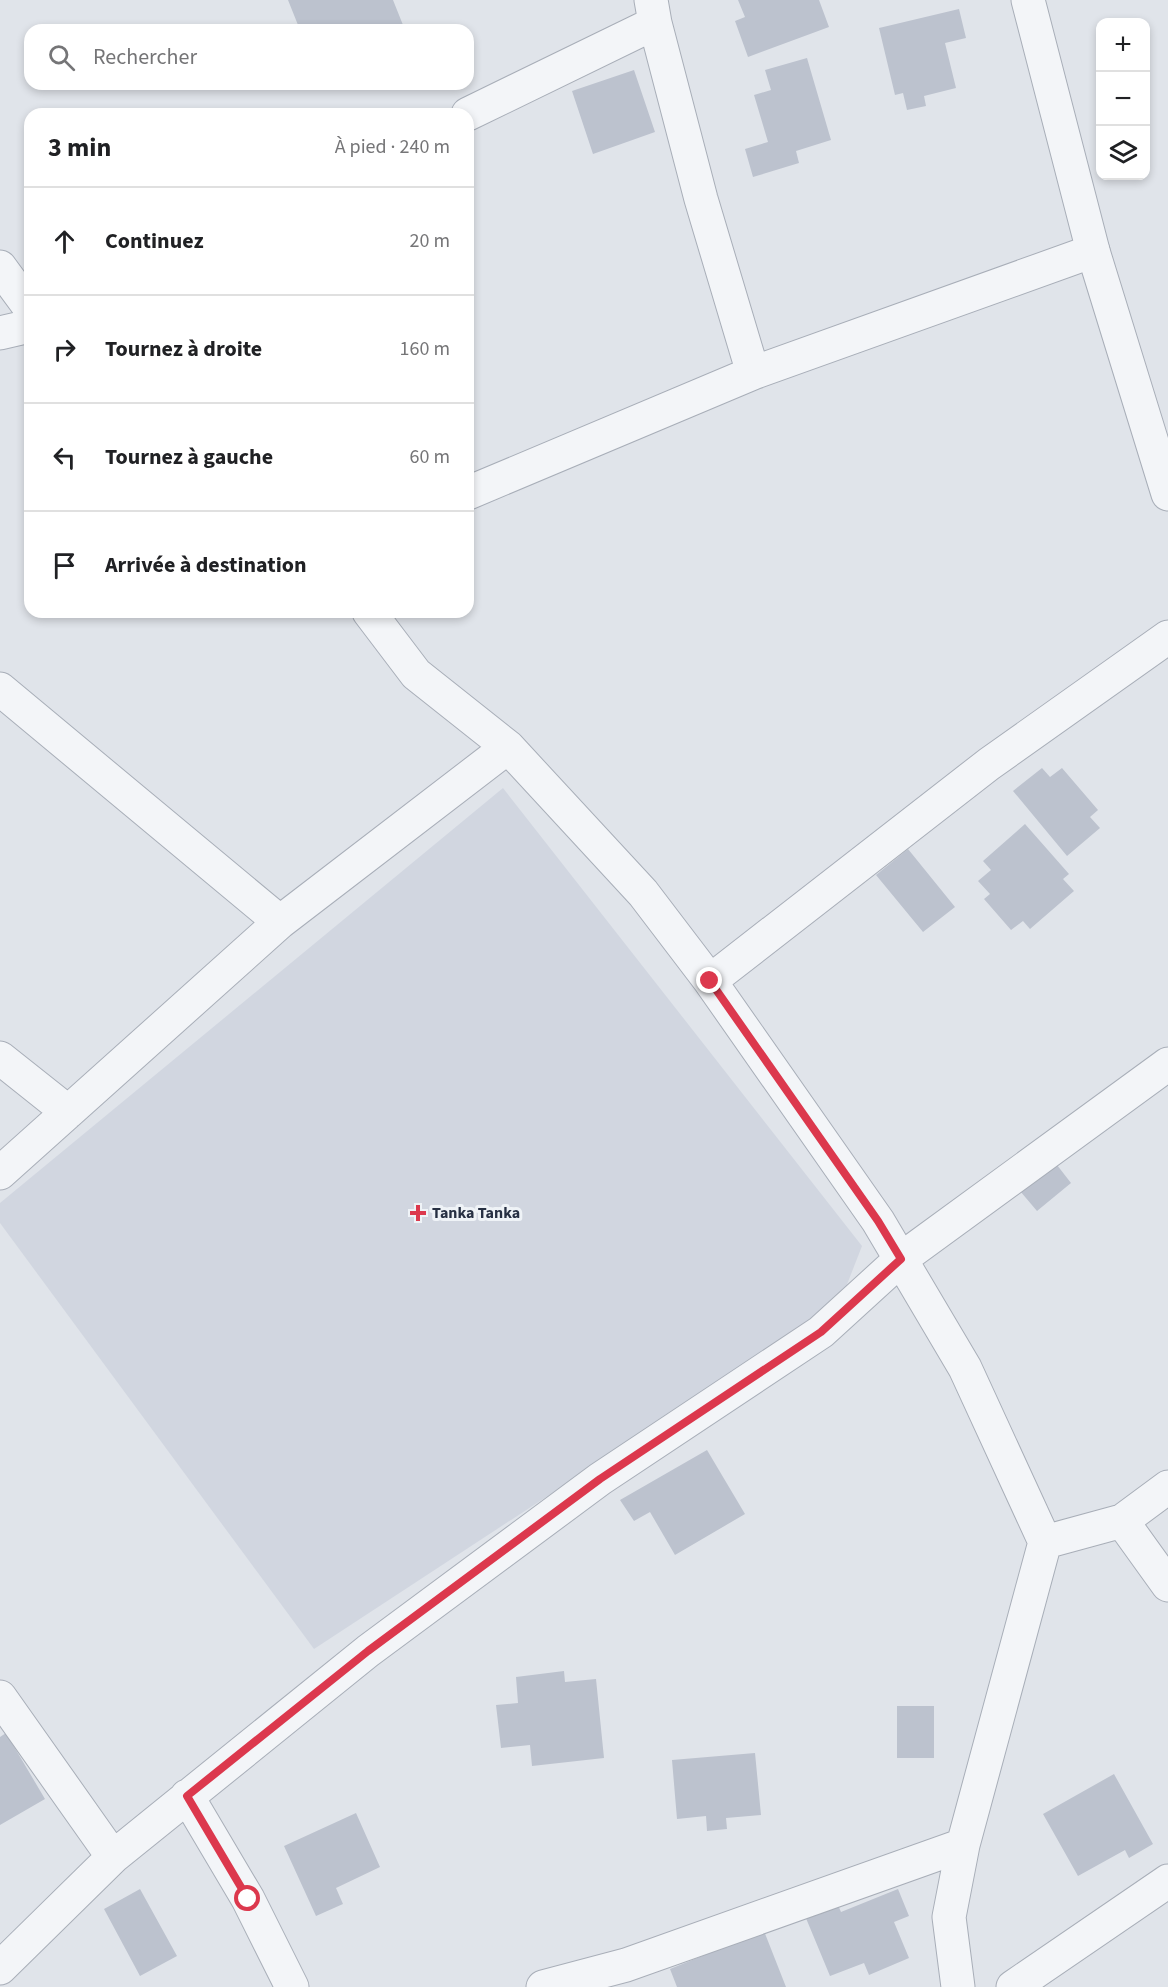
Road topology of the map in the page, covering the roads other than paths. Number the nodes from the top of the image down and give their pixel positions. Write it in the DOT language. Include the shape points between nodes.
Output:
graph roads {
  1 [pos="1028,0"];
  2 [pos="653,11"];
  3 [pos="474,111"];
  4 [pos="1093,251"];
  5 [pos="0,267"];
  6 [pos="24,300"];
  7 [pos="24,327"];
  8 [pos="0,333"];
  9 [pos="753,373"];
  10 [pos="474,490"];
  11 [pos="1168,494"];
  12 [pos="374,618"];
  13 [pos="1168,637"];
  14 [pos="0,689"];
  15 [pos="508,747"];
  16 [pos="280,922"];
  17 [pos="710,981"];
  18 [pos="0,1058"];
  19 [pos="1168,1064"];
  20 [pos="68,1112"];
  21 [pos="0,1173"];
  22 [pos="901,1259"];
  23 [pos="1168,1487"];
  24 [pos="1122,1521"];
  25 [pos="1045,1542"];
  26 [pos="1168,1585"];
  27 [pos="0,1697"];
  28 [pos="187,1796"];
  29 [pos="963,1845"];
  30 [pos="113,1857"];
  31 [pos="1168,1881"];
  32 [pos="0,1968"];
  33 [pos="292,1987"];
  34 [pos="543,1987"];
  35 [pos="958,1987"];
  36 [pos="1012,1987"];
  1 -- 4 [label="street"];
  2 -- 3 [label="street"];
  2 -- 9 [label="street" via="701,199"];
  4 -- 9 [label="street"];
  4 -- 11 [label="street"];
  5 -- 6 [label="street"];
  7 -- 8 [label="street"];
  9 -- 10 [label="street"];
  12 -- 15 [label="street" via="416,674"];
  13 -- 17 [label="street" via="989,764"];
  14 -- 16 [label="street"];
  15 -- 16 [label="street"];
  15 -- 17 [label="street" via="643,893"];
  16 -- 20 [label="street"];
  17 -- 22 [label="street"];
  18 -- 20 [label="street"];
  19 -- 22 [label="street"];
  20 -- 21 [label="street"];
  22 -- 25 [label="street" via="965,1368"];
  22 -- 28 [label="street" via="821,1332 600,1479 368,1651"];
  23 -- 24 [label="street"];
  24 -- 25 [label="street"];
  24 -- 26 [label="street"];
  25 -- 29 [label="street"];
  27 -- 30 [label="street"];
  28 -- 30 [label="street"];
  28 -- 33 [label="street" via="248,1899"];
  29 -- 34 [label="street" via="626,1965"];
  29 -- 35 [label="street" via="948,1917"];
  30 -- 32 [label="street"];
  31 -- 36 [label="street"];
}
